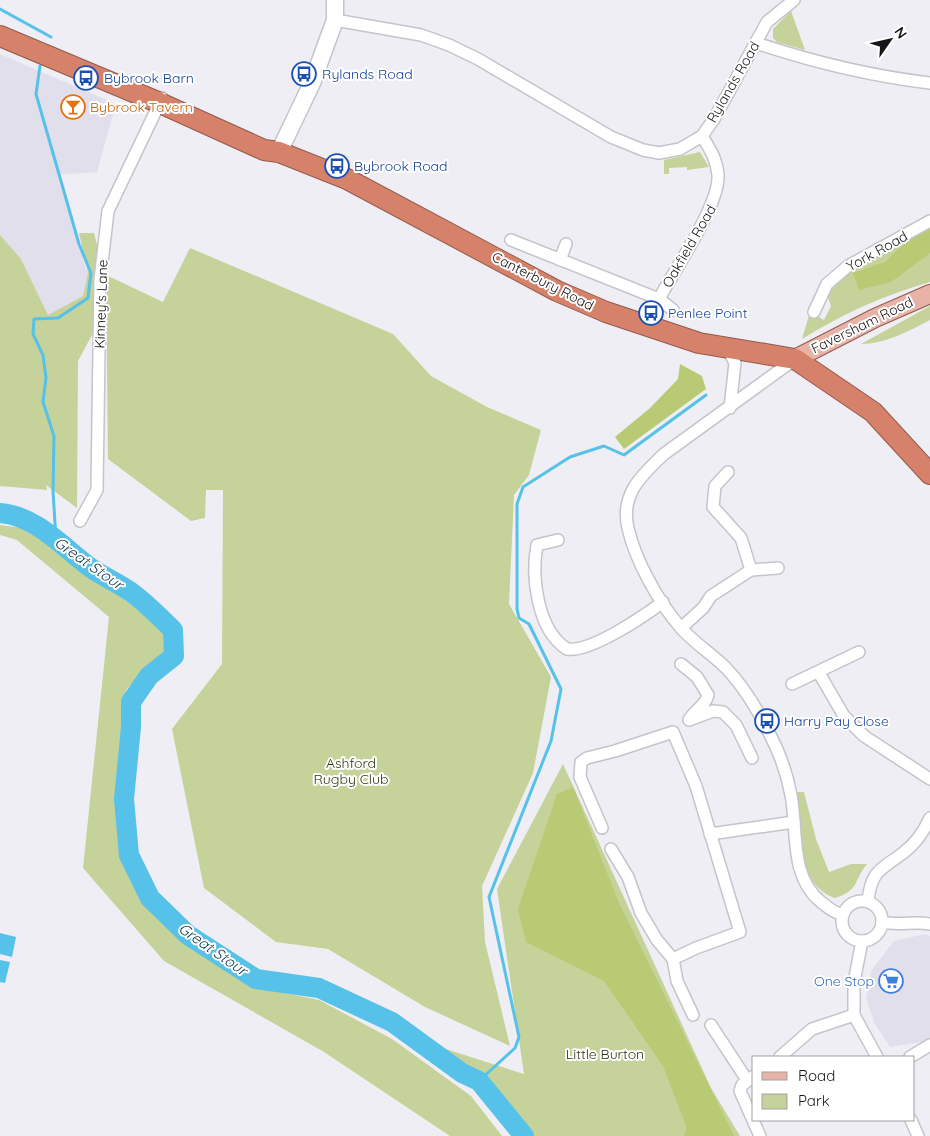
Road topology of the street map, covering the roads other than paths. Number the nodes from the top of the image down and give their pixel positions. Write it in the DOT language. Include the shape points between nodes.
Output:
graph roads {
  1 [pos="335,0"];
  2 [pos="794,0"];
  3 [pos="335,20"];
  4 [pos="0,29"];
  5 [pos="0,36"];
  6 [pos="756,43"];
  7 [pos="930,83"];
  8 [pos="162,99"];
  9 [pos="702,136"];
  10 [pos="278,152"];
  11 [pos="930,221"];
  12 [pos="511,240"];
  13 [pos="566,244"];
  14 [pos="560,260"];
  15 [pos="930,294"];
  16 [pos="659,299"];
  17 [pos="673,310"];
  18 [pos="814,312"];
  19 [pos="728,348"];
  20 [pos="794,359"];
  21 [pos="730,408"];
  22 [pos="728,472"];
  23 [pos="930,474"];
  24 [pos="80,521"];
  25 [pos="558,540"];
  26 [pos="778,568"];
  27 [pos="750,570"];
  28 [pos="663,602"];
  29 [pos="681,628"];
  30 [pos="859,652"];
  31 [pos="681,664"];
  32 [pos="819,673"];
  33 [pos="792,684"];
  34 [pos="689,720"];
  35 [pos="673,732"];
  36 [pos="752,758"];
  37 [pos="930,779"];
  38 [pos="930,818"];
  39 [pos="794,822"];
  40 [pos="602,828"];
  41 [pos="710,834"];
  42 [pos="611,849"];
  43 [pos="868,901"];
  44 [pos="842,915"];
  45 [pos="882,922"];
  46 [pos="930,924"];
  47 [pos="862,941"];
  48 [pos="673,959"];
  49 [pos="693,1015"];
  50 [pos="854,1015"];
  51 [pos="710,1025"];
  52 [pos="930,1045"];
  53 [pos="781,1056"];
  54 [pos="876,1056"];
  55 [pos="912,1056"];
  56 [pos="750,1078"];
  57 [pos="752,1118"];
  58 [pos="753,1121"];
  59 [pos="910,1121"];
  60 [pos="760,1136"];
  61 [pos="918,1136"];
  1 -- 3 [label="street"];
  2 -- 6 [label="street, Rylands Road" via="767,22"];
  3 -- 9 [label="street, Rylands Road" via="420,35 448,45 478,59 583,122 643,150 675,150"];
  3 -- 10 [label="street" via="312,83"];
  4 -- 8 [label="highway, Canterbury Road" via="81,59"];
  5 -- 8 [label="highway, Canterbury Road"];
  6 -- 7 [label="street" via="827,65"];
  6 -- 9 [label="street, Rylands Road"];
  8 -- 10 [label="highway, Canterbury Road" via="260,137"];
  8 -- 24 [label="street, Kinney's Lane" via="108,211 100,280 98,490"];
  9 -- 16 [label="street, Oakfield Road" via="716,163 715,200"];
  10 -- 19 [label="highway, Canterbury Road" via="347,179 565,294 646,326 699,343"];
  11 -- 18 [label="street, York Road" via="848,266 827,284"];
  12 -- 14 [label="street, Oakfield Road"];
  13 -- 14 [label="street"];
  14 -- 16 [label="street, Oakfield Road"];
  15 -- 20 [label="main road, Faversham Road"];
  16 -- 17 [label="street, Oakfield Road"];
  19 -- 20 [label="highway, Canterbury Road"];
  19 -- 21 [label="street" via="735,364"];
  20 -- 21 [label="street"];
  20 -- 23 [label="highway, Canterbury Road" via="873,412"];
  21 -- 28 [label="street" via="664,454 638,479 628,502 627,521 632,545"];
  22 -- 27 [label="street" via="715,486 713,507 741,538"];
  25 -- 28 [label="street" via="537,545 533,563 537,600 544,618 552,634 567,649 611,635"];
  26 -- 27 [label="street"];
  27 -- 29 [label="street" via="711,596"];
  28 -- 29 [label="street"];
  29 -- 39 [label="street" via="726,668 765,726 783,767"];
  30 -- 32 [label="street"];
  31 -- 34 [label="street" via="698,677 708,695 707,701"];
  32 -- 33 [label="street" via="805,676"];
  32 -- 37 [label="street" via="844,716 864,736"];
  34 -- 35 [label="street"];
  34 -- 36 [label="street" via="713,711 723,712 736,725"];
  35 -- 40 [label="street" via="581,762 580,777"];
  35 -- 41 [label="street" via="696,786"];
  38 -- 43 [label="street" via="910,847 878,871 869,889"];
  39 -- 41 [label="street"];
  39 -- 44 [label="street" via="797,857 805,882 831,912"];
  41 -- 48 [label="street" via="740,932"];
  42 -- 48 [label="street" via="628,877 641,913"];
  43 -- 44 [label="street" via="850,905"];
  43 -- 45 [label="street" via="878,909"];
  44 -- 47 [label="street" via="846,933"];
  45 -- 46 [label="street"];
  45 -- 47 [label="street" via="874,937"];
  47 -- 50 [label="street" via="854,982"];
  48 -- 49 [label="street" via="677,981"];
  50 -- 53 [label="street" via="812,1029"];
  50 -- 54 [label="street"];
  51 -- 56 [label="street"];
  52 -- 55 [label="street"];
  56 -- 57 [label="street" via="740,1091"];
  58 -- 60 [label="street"];
  59 -- 61 [label="street"];
}
